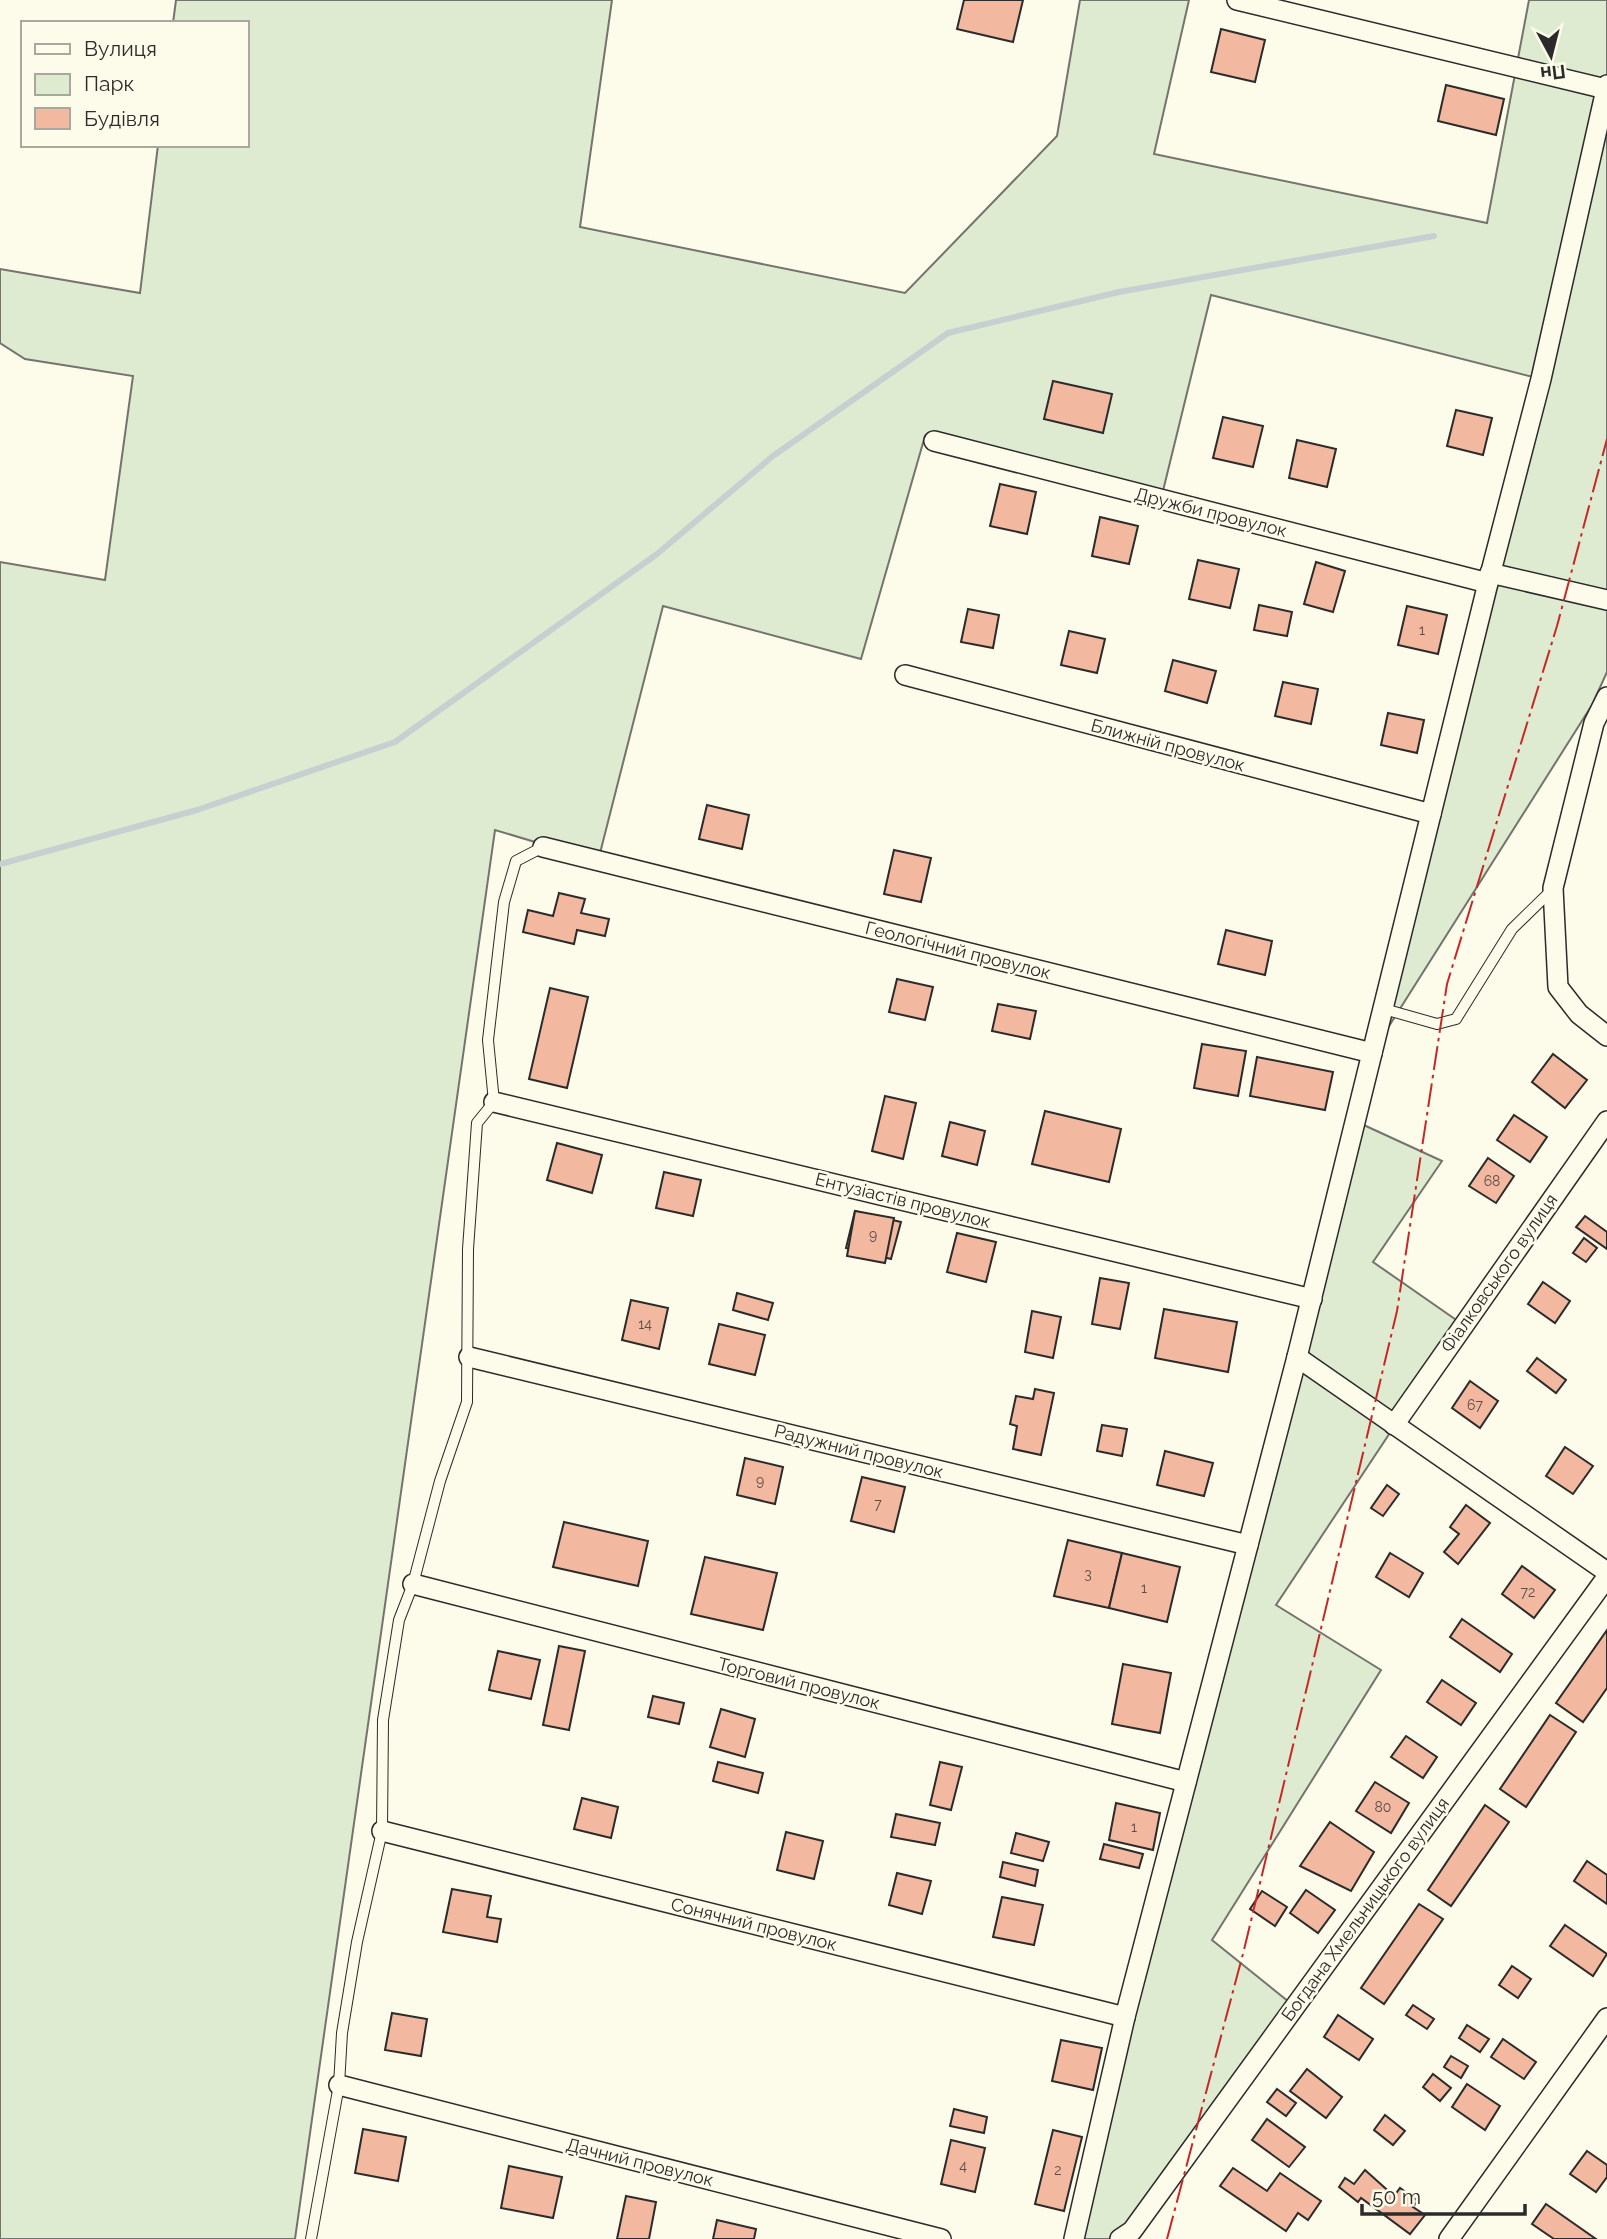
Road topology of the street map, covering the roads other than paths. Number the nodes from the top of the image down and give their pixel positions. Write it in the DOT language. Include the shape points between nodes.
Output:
graph roads {
  1 [pos="1237,0"];
  2 [pos="1606,87"];
  3 [pos="934,441"];
  4 [pos="1489,578"];
  5 [pos="1607,600"];
  6 [pos="905,675"];
  7 [pos="1607,697"];
  8 [pos="1431,814"];
  9 [pos="543,847"];
  10 [pos="1553,888"];
  11 [pos="1384,1009"];
  12 [pos="1607,1036"];
  13 [pos="1372,1054"];
  14 [pos="494,1102"];
  15 [pos="1607,1121"];
  16 [pos="1312,1299"];
  17 [pos="469,1357"];
  18 [pos="1297,1357"];
  19 [pos="1394,1426"];
  20 [pos="1248,1545"];
  21 [pos="1607,1575"];
  22 [pos="413,1584"];
  23 [pos="1186,1782"];
  24 [pos="382,1831"];
  25 [pos="1125,2017"];
  26 [pos="1607,2018"];
  27 [pos="339,2085"];
  28 [pos="311,2239"];
  29 [pos="941,2239"];
  30 [pos="1074,2239"];
  31 [pos="1120,2239"];
  32 [pos="1449,2239"];
  1 -- 2 [label="street"];
  2 -- 4 [label="street" via="1541,379"];
  3 -- 4 [label="street, Дружби провулок"];
  4 -- 5 [label="street, Дружби провулок"];
  4 -- 8 [label="street"];
  6 -- 8 [label="street, Ближній провулок"];
  7 -- 10 [label="street" via="1594,723"];
  8 -- 11 [label="street"];
  9 -- 13 [label="street, Геологічний провулок"];
  9 -- 14 [label="lane" via="516,861 504,902 488,1040"];
  10 -- 11 [label="lane" via="1512,929 1456,1019 1437,1024"];
  10 -- 12 [label="street" via="1558,987 1579,1014"];
  11 -- 13 [label="street"];
  13 -- 16 [label="street"];
  14 -- 16 [label="street, Ентузіастів провулок"];
  14 -- 17 [label="lane" via="477,1123 468,1249"];
  15 -- 19 [label="street, Фіалковського вулиця"];
  16 -- 18 [label="street"];
  17 -- 20 [label="street, Радужний провулок"];
  17 -- 22 [label="lane" via="467,1402"];
  18 -- 19 [label="street"];
  18 -- 20 [label="street"];
  19 -- 21 [label="street"];
  20 -- 23 [label="street"];
  21 -- 31 [label="street, Богдана Хмельницького вулиця" via="1132,2231"];
  22 -- 23 [label="street, Торговий провулок"];
  22 -- 24 [label="lane" via="399,1620 383,1720"];
  23 -- 25 [label="street"];
  24 -- 25 [label="street, Сонячний провулок"];
  24 -- 27 [label="lane" via="357,1942 342,2033"];
  25 -- 30 [label="street"];
  26 -- 32 [label="street"];
  27 -- 28 [label="lane"];
  27 -- 29 [label="street, Дачний провулок"];
}
